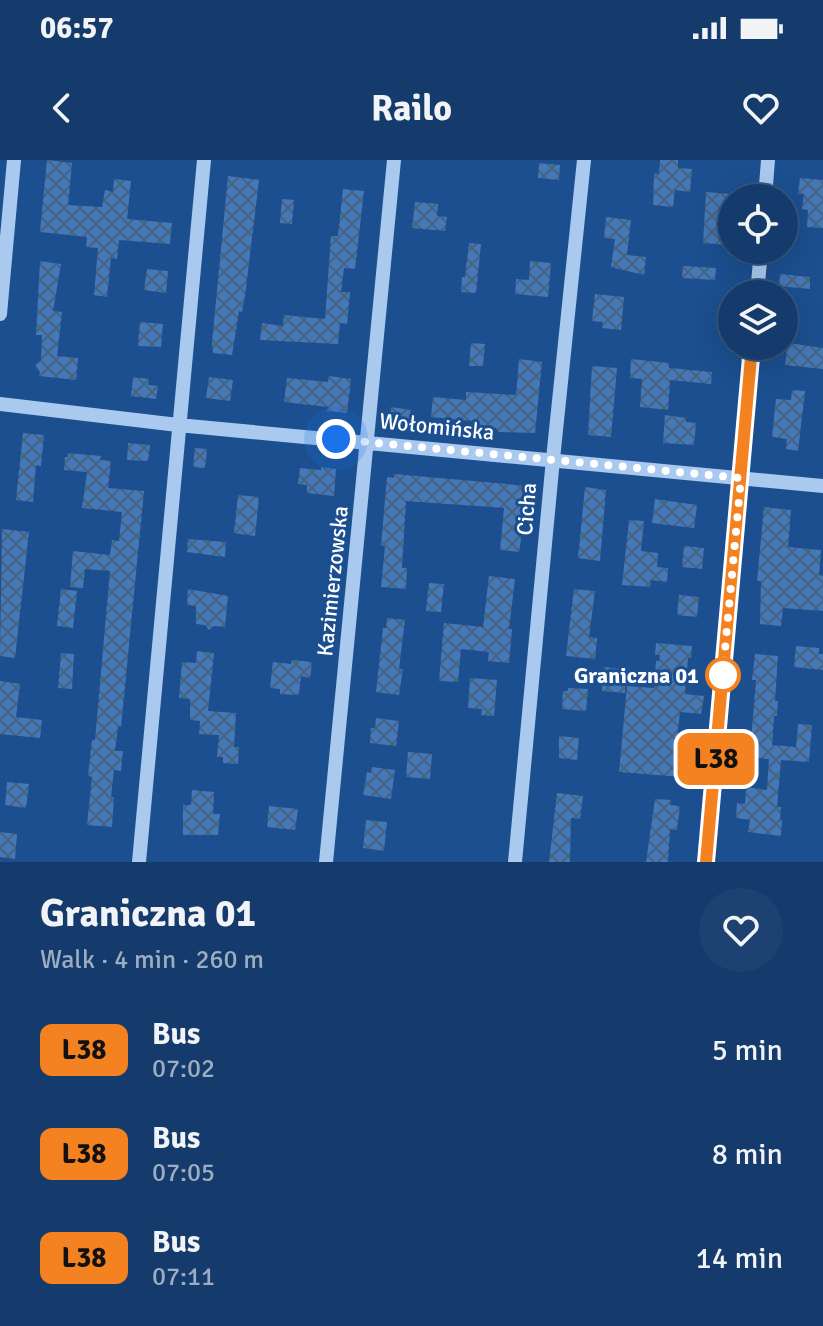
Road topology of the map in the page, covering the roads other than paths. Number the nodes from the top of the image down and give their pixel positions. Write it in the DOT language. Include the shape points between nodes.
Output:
graph roads {
  1 [pos="14,160"];
  2 [pos="204,160"];
  3 [pos="394,160"];
  4 [pos="584,160"];
  5 [pos="768,160"];
  6 [pos="766,184"];
  7 [pos="0,314"];
  8 [pos="751,360"];
  9 [pos="0,404"];
  10 [pos="178,425"];
  11 [pos="368,441"];
  12 [pos="553,459"];
  13 [pos="741,478"];
  14 [pos="823,486"];
  15 [pos="139,862"];
  16 [pos="326,862"];
  17 [pos="515,862"];
  18 [pos="706,862"];
  1 -- 7 [label="street"];
  2 -- 10 [label="street"];
  3 -- 11 [label="street, Kazimierzowska"];
  4 -- 12 [label="street, Cicha"];
  5 -- 6 [label="street"];
  8 -- 13 [label="street"];
  9 -- 10 [label="street, Wołomińska"];
  10 -- 11 [label="street, Wołomińska"];
  10 -- 15 [label="street"];
  11 -- 12 [label="street, Wołomińska"];
  11 -- 16 [label="street, Kazimierzowska"];
  12 -- 13 [label="street, Wołomińska"];
  12 -- 17 [label="street, Cicha"];
  13 -- 14 [label="street, Wołomińska"];
  13 -- 18 [label="street"];
}
